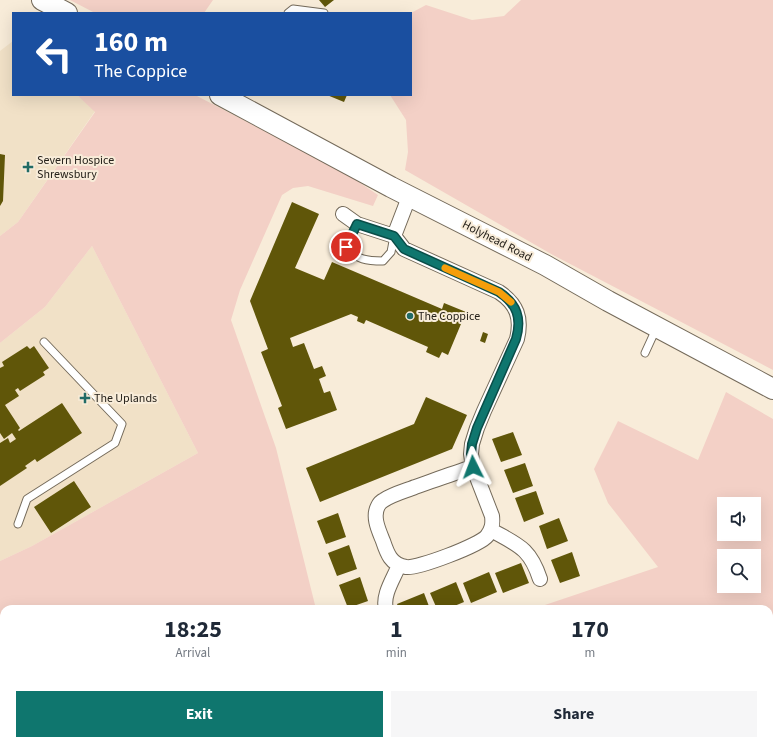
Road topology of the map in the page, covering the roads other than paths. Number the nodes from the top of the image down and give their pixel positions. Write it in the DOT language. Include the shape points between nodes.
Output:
graph roads {
  1 [pos="42,0"];
  2 [pos="65,12"];
  3 [pos="289,12"];
  4 [pos="316,12"];
  5 [pos="224,96"];
  6 [pos="410,196"];
  7 [pos="343,214"];
  8 [pos="357,224"];
  9 [pos="394,236"];
  10 [pos="657,327"];
  11 [pos="44,342"];
  12 [pos="645,353"];
  13 [pos="773,389"];
  14 [pos="473,467"];
  15 [pos="18,524"];
  16 [pos="491,530"];
  17 [pos="399,565"];
  18 [pos="540,579"];
  19 [pos="385,605"];
  1 -- 2 [label="main road"];
  3 -- 4 [label="lane" via="293,9"];
  5 -- 6 [label="main road, Holyhead Road"];
  6 -- 9 [label="street"];
  6 -- 10 [label="main road, Holyhead Road" via="545,265"];
  7 -- 8 [label="street"];
  8 -- 9 [label="street"];
  8 -- 9 [label="lane" via="346,247 353,255 370,261 383,261 391,252"];
  9 -- 14 [label="street" via="404,249 499,292 512,303 518,318 520,327 516,339 472,444"];
  10 -- 12 [label="lane"];
  10 -- 13 [label="main road, Holyhead Road"];
  11 -- 15 [label="lane" via="122,424 114,443 27,499"];
  14 -- 16 [label="street" via="492,516"];
  14 -- 17 [label="street" via="397,494 383,500 378,506 376,524 389,556"];
  16 -- 17 [label="street" via="479,543 448,555 412,567"];
  16 -- 18 [label="street" via="522,548 535,565"];
  17 -- 19 [label="street"];
}
